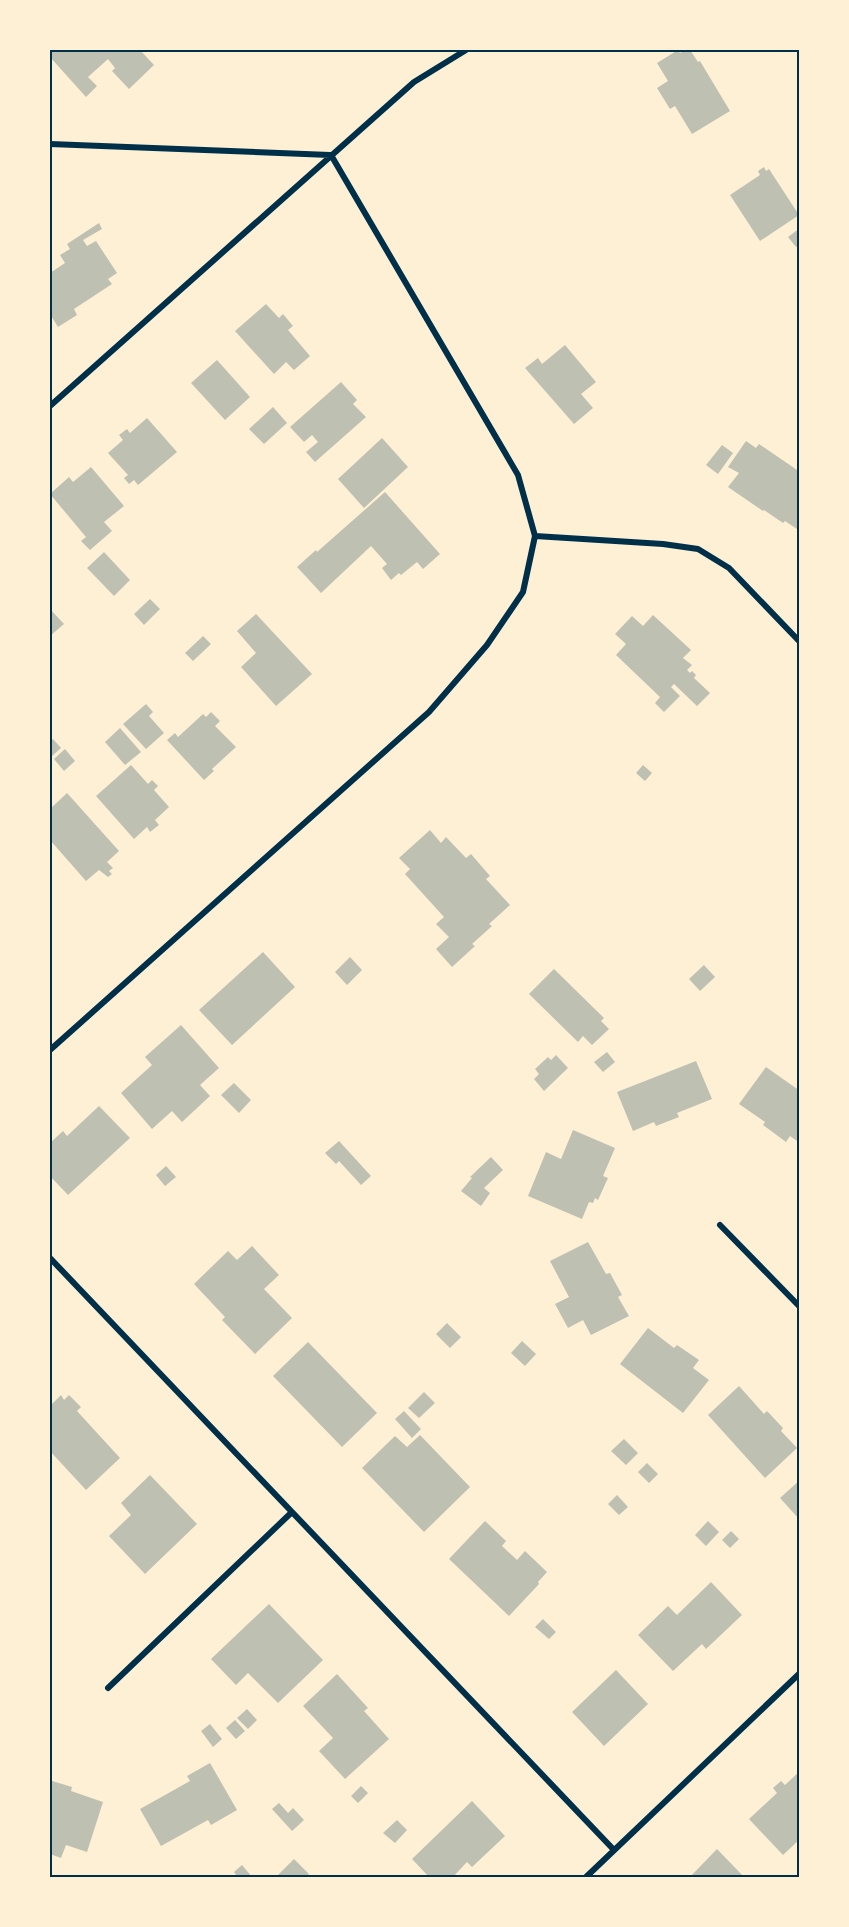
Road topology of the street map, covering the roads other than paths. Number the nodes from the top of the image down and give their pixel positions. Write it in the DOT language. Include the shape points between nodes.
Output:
graph roads {
  1 [pos="466,50"];
  2 [pos="50,144"];
  3 [pos="331,155"];
  4 [pos="50,406"];
  5 [pos="535,536"];
  6 [pos="800,642"];
  7 [pos="50,1050"];
  8 [pos="720,1225"];
  9 [pos="50,1258"];
  10 [pos="800,1307"];
  11 [pos="292,1512"];
  12 [pos="800,1673"];
  13 [pos="108,1688"];
  14 [pos="614,1850"];
  15 [pos="585,1878"];
  1 -- 3 [label="street" via="414,82"];
  2 -- 3 [label="street"];
  3 -- 4 [label="street"];
  3 -- 5 [label="street" via="518,475"];
  5 -- 6 [label="street" via="698,549 729,568"];
  5 -- 7 [label="street" via="523,592 487,645 429,712"];
  8 -- 10 [label="street"];
  9 -- 11 [label="street"];
  11 -- 13 [label="street"];
  11 -- 14 [label="street"];
  12 -- 14 [label="street"];
  14 -- 15 [label="street"];
}
